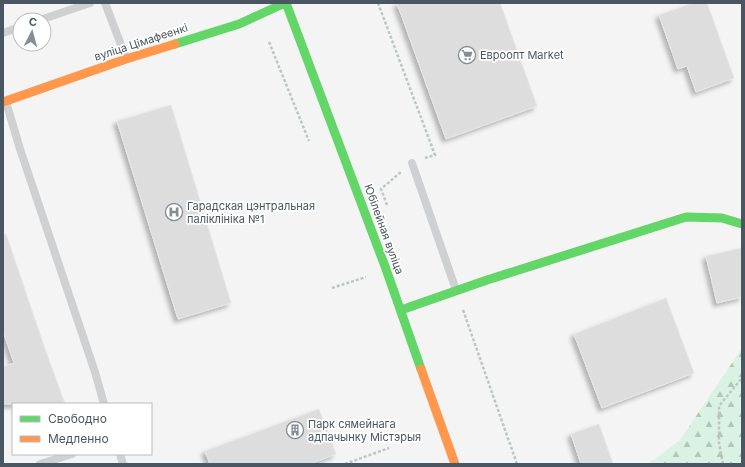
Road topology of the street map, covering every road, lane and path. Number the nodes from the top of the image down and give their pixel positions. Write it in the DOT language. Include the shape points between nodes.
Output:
graph roads {
  1 [pos="90,3"];
  2 [pos="105,3"];
  3 [pos="286,3"];
  4 [pos="378,3"];
  5 [pos="52,16"];
  6 [pos="270,42"];
  7 [pos="126,59"];
  8 [pos="4,102"];
  9 [pos="309,141"];
  10 [pos="412,162"];
  11 [pos="381,189"];
  12 [pos="742,224"];
  13 [pos="366,277"];
  14 [pos="332,288"];
  15 [pos="456,291"];
  16 [pos="401,310"];
  17 [pos="742,378"];
  18 [pos="104,403"];
  19 [pos="389,448"];
  20 [pos="69,455"];
  21 [pos="40,464"];
  22 [pos="345,464"];
  23 [pos="455,464"];
  24 [pos="518,464"];
  25 [pos="723,464"];
  1 -- 5 [label="lane"];
  2 -- 7 [label="lane"];
  3 -- 7 [label="street, вуліца Цімафеенкі" via="239,24"];
  3 -- 16 [label="street, Юбілейная вуліца"];
  4 -- 10 [label="path" via="435,155"];
  6 -- 9 [label="path"];
  7 -- 8 [label="street, вуліца Цімафеенкі"];
  8 -- 18 [label="lane"];
  10 -- 11 [label="path"];
  10 -- 15 [label="lane"];
  12 -- 15 [label="street" via="722,218 686,217"];
  13 -- 14 [label="path"];
  15 -- 16 [label="street"];
  15 -- 24 [label="path"];
  16 -- 23 [label="street, Юбілейная вуліца"];
  17 -- 25 [label="path" via="719,406 719,442"];
  19 -- 22 [label="path"];
  20 -- 21 [label="lane"];
}
